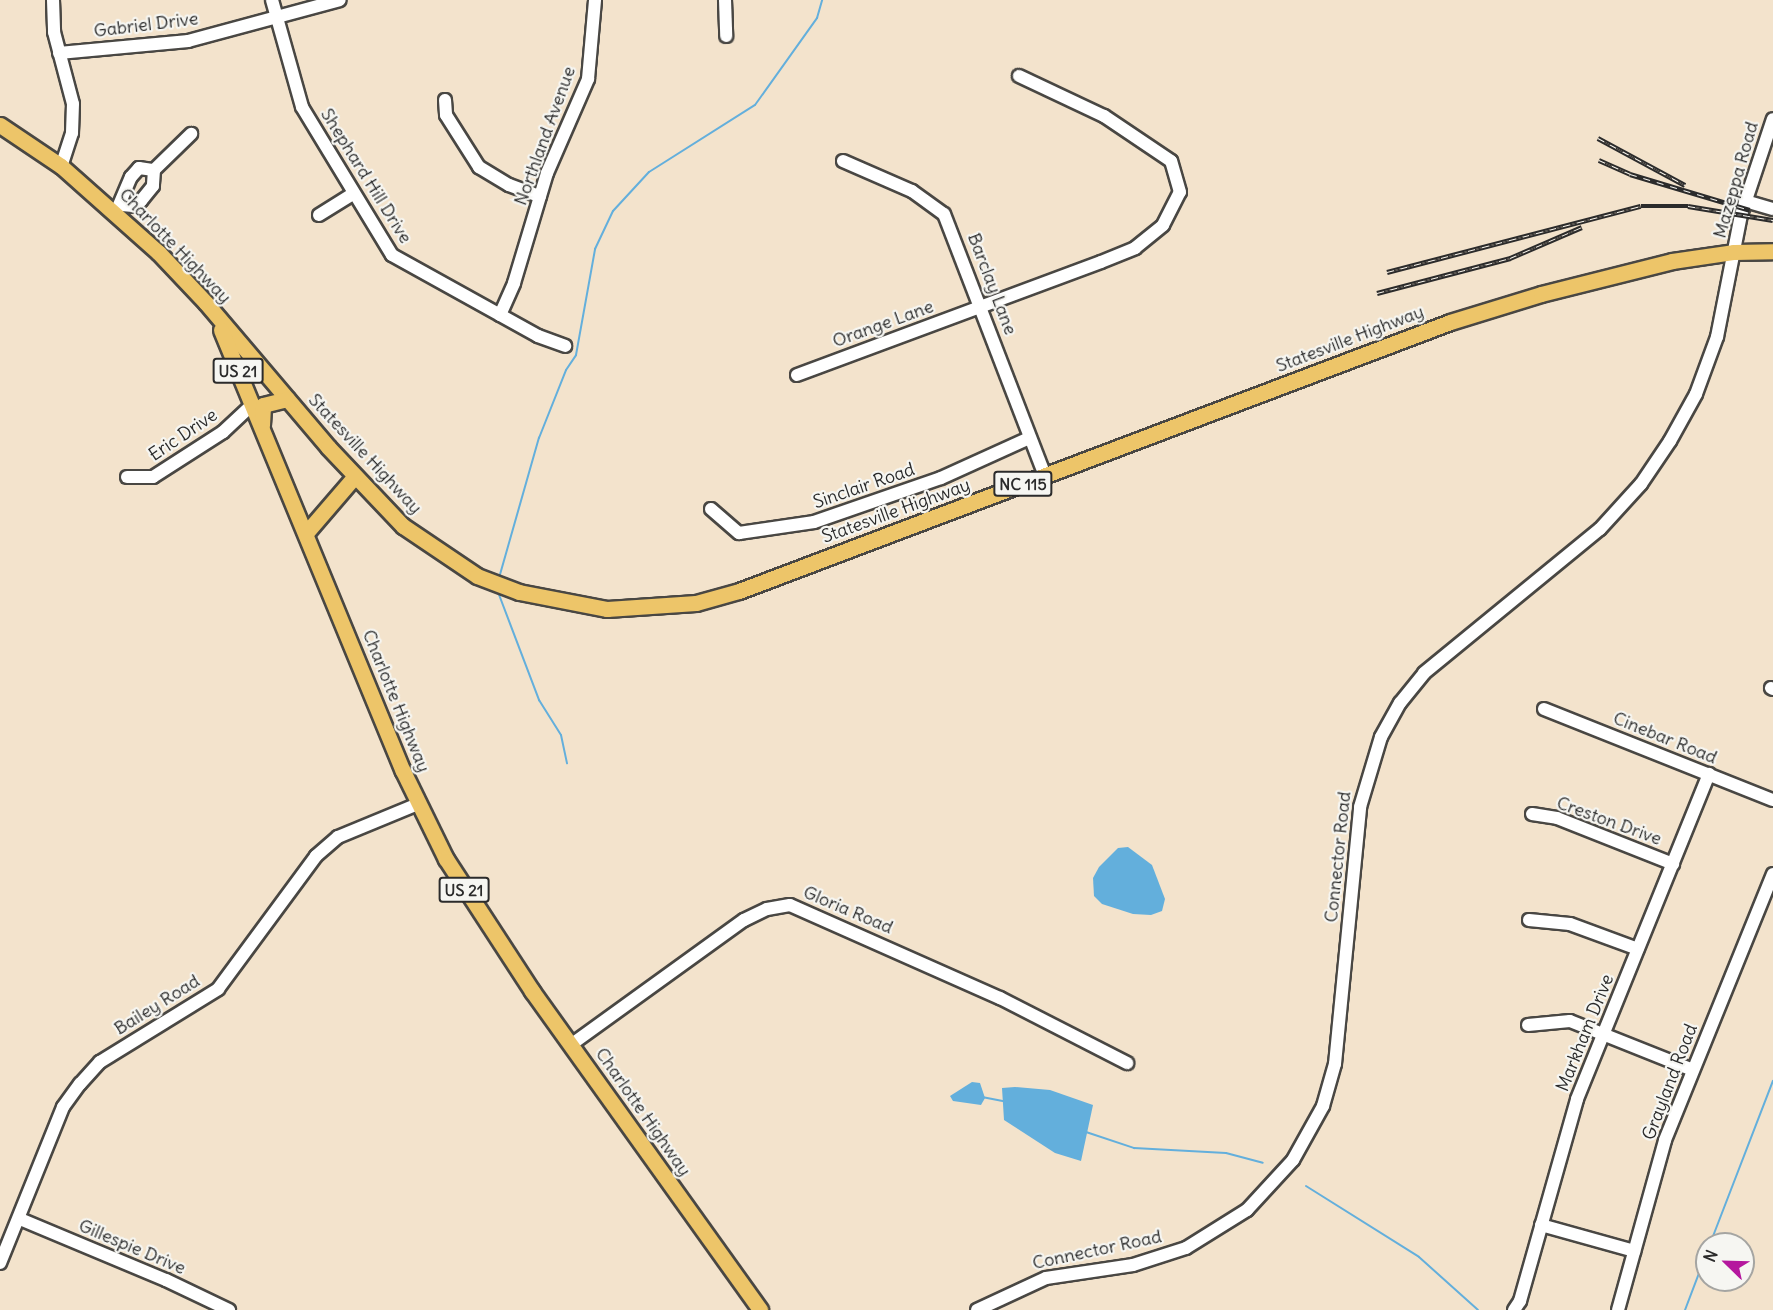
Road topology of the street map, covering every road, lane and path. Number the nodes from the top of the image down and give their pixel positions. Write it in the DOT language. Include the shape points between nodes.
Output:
graph roads {
  1 [pos="54,0"];
  2 [pos="272,0"];
  3 [pos="340,0"];
  4 [pos="596,0"];
  5 [pos="725,0"];
  6 [pos="276,18"];
  7 [pos="726,36"];
  8 [pos="59,53"];
  9 [pos="1019,76"];
  10 [pos="445,100"];
  11 [pos="1773,119"];
  12 [pos="0,125"];
  13 [pos="191,134"];
  14 [pos="843,161"];
  15 [pos="61,166"];
  16 [pos="154,170"];
  17 [pos="353,194"];
  18 [pos="540,196"];
  19 [pos="1745,201"];
  20 [pos="119,208"];
  21 [pos="1773,209"];
  22 [pos="319,215"];
  23 [pos="1734,252"];
  24 [pos="1773,252"];
  25 [pos="982,307"];
  26 [pos="500,315"];
  27 [pos="219,321"];
  28 [pos="565,346"];
  29 [pos="797,375"];
  30 [pos="266,376"];
  31 [pos="287,399"];
  32 [pos="251,401"];
  33 [pos="260,423"];
  34 [pos="1029,438"];
  35 [pos="355,476"];
  36 [pos="1045,476"];
  37 [pos="127,477"];
  38 [pos="711,509"];
  39 [pos="306,533"];
  40 [pos="1544,709"];
  41 [pos="1708,774"];
  42 [pos="1773,800"];
  43 [pos="418,804"];
  44 [pos="1532,814"];
  45 [pos="1672,864"];
  46 [pos="1772,879"];
  47 [pos="1529,920"];
  48 [pos="1638,949"];
  49 [pos="1528,1025"];
  50 [pos="1604,1033"];
  51 [pos="572,1044"];
  52 [pos="1127,1063"];
  53 [pos="1693,1070"];
  54 [pos="20,1219"];
  55 [pos="1541,1225"];
  56 [pos="1634,1251"];
  57 [pos="0,1263"];
  58 [pos="229,1310"];
  59 [pos="760,1310"];
  60 [pos="977,1310"];
  61 [pos="1514,1310"];
  62 [pos="1618,1310"];
  1 -- 8 [label="street" via="53,22"];
  2 -- 6 [label="street, Shephard Hill Drive"];
  3 -- 6 [label="street, Gabriel Drive"];
  4 -- 18 [label="street, Northland Avenue" via="588,79"];
  5 -- 7 [label="street"];
  6 -- 8 [label="street, Gabriel Drive" via="188,41"];
  6 -- 17 [label="street, Shephard Hill Drive" via="302,107"];
  8 -- 15 [label="street" via="73,117"];
  9 -- 25 [label="street, Orange Lane" via="1104,116 1162,154 1176,171 1180,192 1163,225 1135,248"];
  10 -- 18 [label="street" via="446,115 479,167 509,185"];
  11 -- 19 [label="street, Mazeppa Road"];
  12 -- 15 [label="main road, Charlotte Highway / US 21"];
  13 -- 16 [label="street"];
  14 -- 25 [label="street, Barclay Lane" via="912,191 944,214"];
  15 -- 20 [label="main road, Charlotte Highway / US 21"];
  16 -- 20 [label="street" via="153,186 141,201"];
  16 -- 20 [label="street" via="140,168 122,192"];
  17 -- 22 [label="street"];
  17 -- 26 [label="street, Shephard Hill Drive" via="392,255"];
  18 -- 26 [label="street, Northland Avenue" via="514,283"];
  19 -- 21 [label="street"];
  19 -- 23 [label="street, Mazeppa Road"];
  20 -- 27 [label="main road, Charlotte Highway / US 21"];
  23 -- 24 [label="main road, Statesville Highway / NC 115"];
  23 -- 36 [label="main road, Statesville Highway / NC 115" via="1608,274 1450,322"];
  23 -- 60 [label="street, Connector Road" via="1724,309 1706,369 1684,417 1641,484 1576,551 1424,673 1400,703 1381,737 1360,807 1335,1064 1323,1106 1293,1160 1247,1210 1186,1248 1133,1265 1046,1278"];
  25 -- 29 [label="street, Orange Lane"];
  25 -- 34 [label="street, Barclay Lane"];
  26 -- 28 [label="street, Shephard Hill Drive"];
  27 -- 30 [label="main road, Statesville Highway / NC 115"];
  27 -- 32 [label="main road, Charlotte Highway / US 21"];
  30 -- 31 [label="main road, Statesville Highway / NC 115"];
  30 -- 32 [label="main road" via="254,382"];
  30 -- 33 [label="main road"];
  31 -- 33 [label="main road" via="263,405"];
  31 -- 35 [label="main road, Statesville Highway / NC 115"];
  32 -- 33 [label="main road, Charlotte Highway / US 21"];
  32 -- 37 [label="street, Eric Drive" via="223,432 153,477"];
  33 -- 39 [label="main road, Charlotte Highway / US 21"];
  34 -- 36 [label="street, Barclay Lane"];
  34 -- 38 [label="street, Sinclair Road" via="941,478 814,522 739,533"];
  35 -- 36 [label="main road, Statesville Highway / NC 115" via="403,526 477,576 551,601 607,609 685,604 739,591"];
  35 -- 39 [label="main road"];
  39 -- 43 [label="main road, Charlotte Highway / US 21"];
  40 -- 41 [label="street, Cinebar Road"];
  41 -- 42 [label="street, Cinebar Road"];
  41 -- 45 [label="street, Markham Drive"];
  43 -- 51 [label="main road, Charlotte Highway / US 21" via="481,916"];
  43 -- 54 [label="street, Bailey Road" via="338,837 316,856 218,989 100,1062 63,1107"];
  44 -- 45 [label="street, Creston Drive" via="1566,821"];
  45 -- 48 [label="street, Markham Drive"];
  46 -- 53 [label="street, Grayland Road"];
  47 -- 48 [label="street" via="1570,924"];
  48 -- 50 [label="street, Markham Drive"];
  49 -- 50 [label="street" via="1570,1021"];
  50 -- 53 [label="street"];
  50 -- 55 [label="street, Markham Drive" via="1571,1118"];
  51 -- 52 [label="street, Gloria Road" via="744,920 767,909 790,905 980,989"];
  51 -- 59 [label="main road, Charlotte Highway / US 21"];
  53 -- 56 [label="street, Grayland Road" via="1665,1140"];
  54 -- 57 [label="street, Bailey Road"];
  54 -- 58 [label="street, Gillespie Drive"];
  55 -- 56 [label="street"];
  55 -- 61 [label="street, Markham Drive"];
  56 -- 62 [label="street, Grayland Road"];
}
